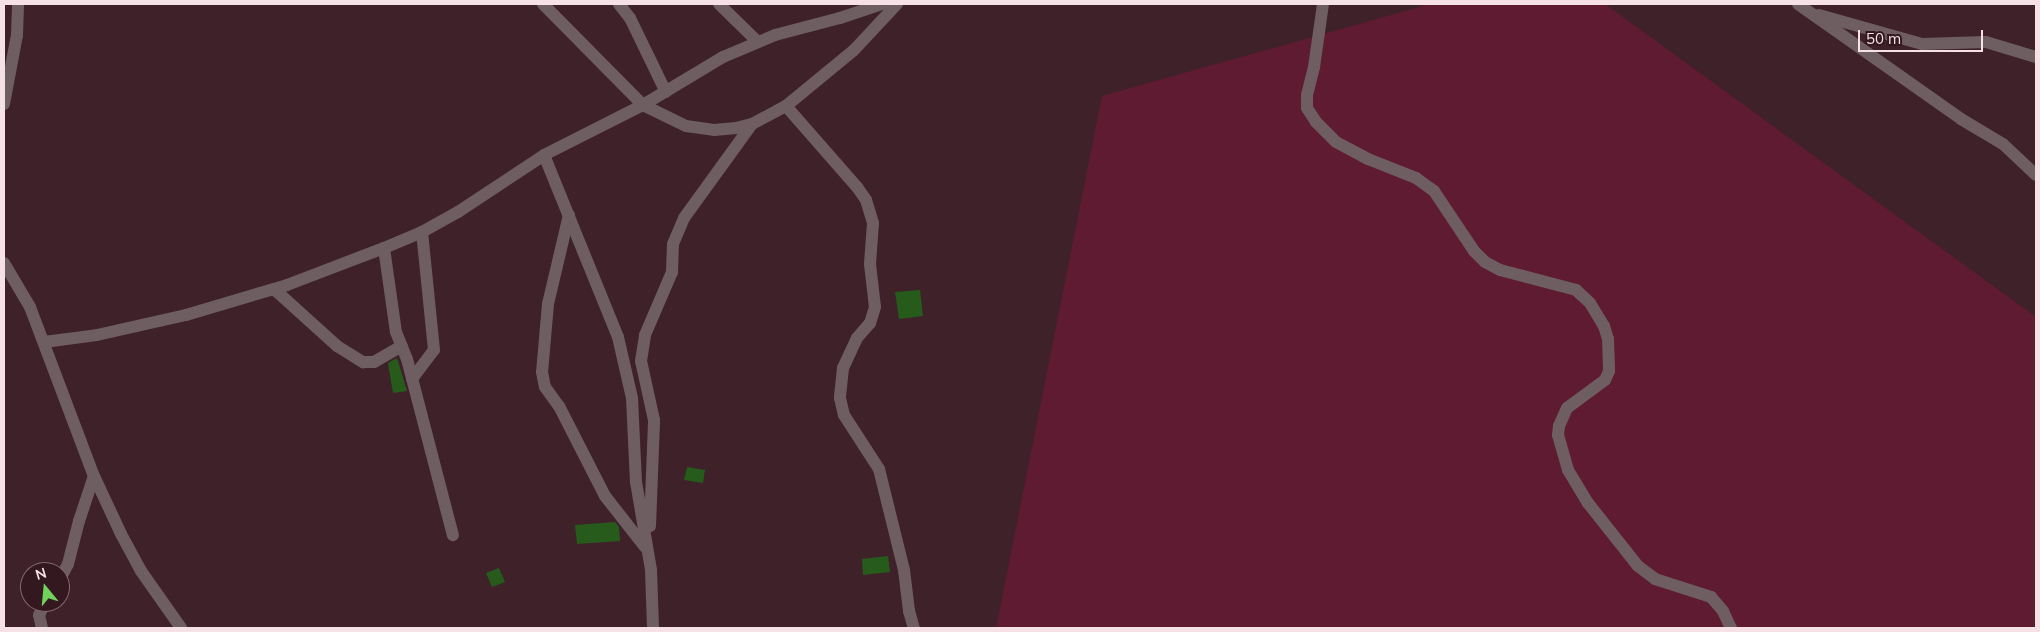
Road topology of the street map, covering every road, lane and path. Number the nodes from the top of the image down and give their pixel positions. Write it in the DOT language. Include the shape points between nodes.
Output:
graph roads {
  1 [pos="18,4"];
  2 [pos="543,4"];
  3 [pos="619,4"];
  4 [pos="719,4"];
  5 [pos="897,4"];
  6 [pos="1323,4"];
  7 [pos="1798,4"];
  8 [pos="872,5"];
  9 [pos="1812,13"];
  10 [pos="758,42"];
  11 [pos="2036,57"];
  12 [pos="666,92"];
  13 [pos="4,104"];
  14 [pos="643,105"];
  15 [pos="786,106"];
  16 [pos="752,124"];
  17 [pos="544,155"];
  18 [pos="2036,175"];
  19 [pos="569,215"];
  20 [pos="422,232"];
  21 [pos="384,248"];
  22 [pos="4,263"];
  23 [pos="274,289"];
  24 [pos="44,342"];
  25 [pos="402,346"];
  26 [pos="412,379"];
  27 [pos="94,476"];
  28 [pos="453,535"];
  29 [pos="647,549"];
  30 [pos="69,562"];
  31 [pos="651,570"];
  32 [pos="41,612"];
  33 [pos="42,628"];
  34 [pos="181,628"];
  35 [pos="652,628"];
  36 [pos="914,628"];
  37 [pos="1731,628"];
  1 -- 13 [label="street" via="17,35"];
  2 -- 14 [label="street"];
  3 -- 12 [label="street" via="630,18"];
  4 -- 10 [label="street"];
  5 -- 15 [label="street" via="854,50"];
  6 -- 37 [label="street" via="1307,95 1307,108 1316,122 1336,142 1416,178 1434,191 1484,262 1500,270 1576,290 1590,303 1608,339 1609,371 1605,380 1567,408 1561,420 1558,435 1568,470 1588,504 1638,566 1656,579 1711,596"];
  7 -- 9 [label="street"];
  8 -- 10 [label="street"];
  9 -- 11 [label="street" via="1922,44 1986,42"];
  9 -- 18 [label="street" via="1961,119 2003,144"];
  10 -- 12 [label="street" via="723,57"];
  12 -- 14 [label="street"];
  14 -- 16 [label="street" via="686,126 714,130"];
  14 -- 17 [label="street"];
  15 -- 16 [label="street"];
  15 -- 36 [label="street" via="857,187 866,200 873,222 870,264 875,307 870,323 857,338 843,368 840,398 844,415 879,469 904,570"];
  16 -- 31 [label="street" via="702,190 676,233 672,272 645,335 641,361 654,420 654,463 649,503"];
  17 -- 19 [label="street"];
  17 -- 20 [label="street"];
  19 -- 29 [label="street" via="618,337 632,398 636,482"];
  19 -- 29 [label="street" via="548,304 542,372 545,387 560,406 605,496"];
  20 -- 21 [label="street"];
  20 -- 26 [label="street" via="434,350"];
  21 -- 23 [label="street"];
  21 -- 25 [label="street" via="396,332"];
  22 -- 24 [label="street" via="30,307"];
  23 -- 24 [label="street" via="186,315 97,335"];
  23 -- 25 [label="street" via="337,346 364,362 374,362"];
  24 -- 27 [label="street"];
  25 -- 26 [label="street"];
  26 -- 28 [label="street"];
  27 -- 30 [label="street"];
  27 -- 34 [label="street" via="141,571"];
  29 -- 31 [label="street"];
  31 -- 35 [label="street"];
  32 -- 33 [label="street"];
}
